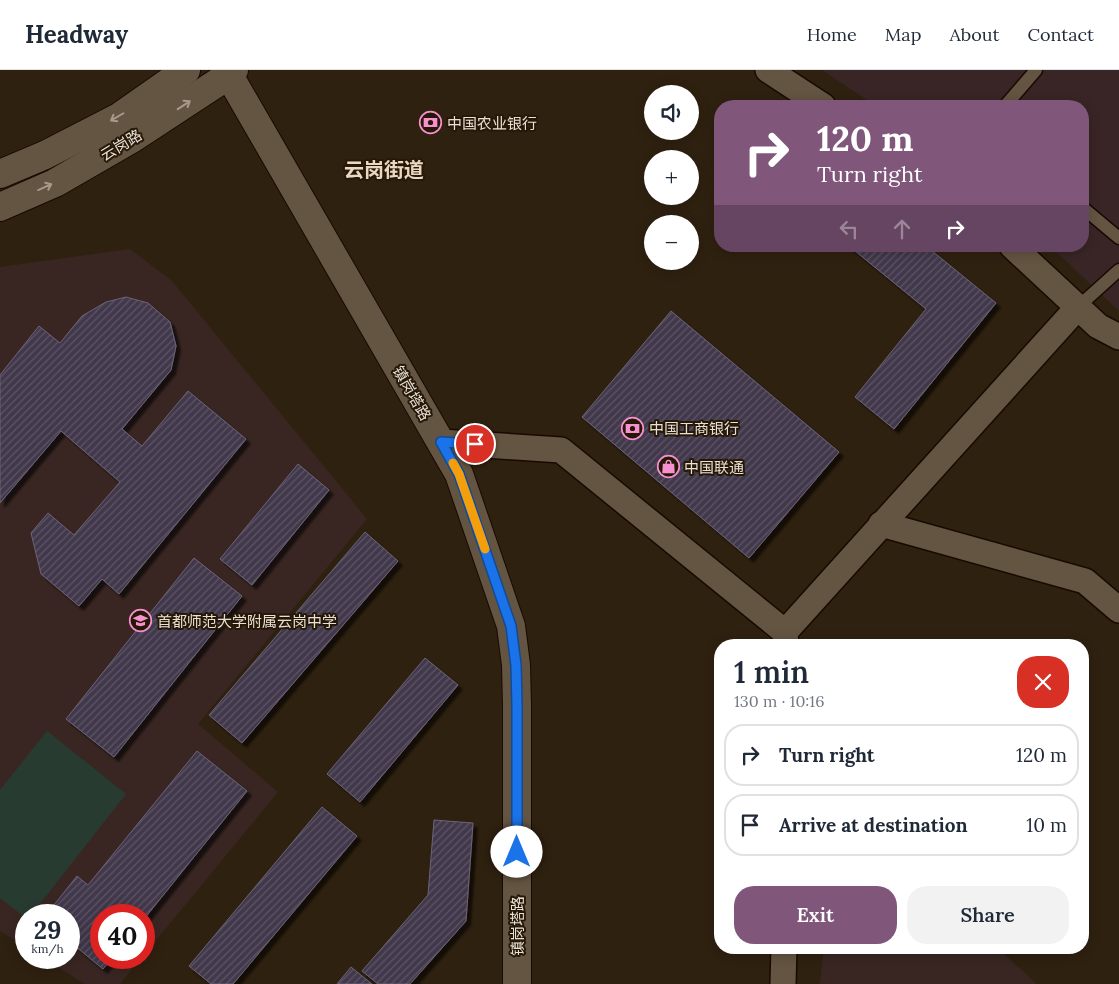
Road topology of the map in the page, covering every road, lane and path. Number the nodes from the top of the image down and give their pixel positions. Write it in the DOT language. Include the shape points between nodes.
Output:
graph roads {
  1 [pos="186,70"];
  2 [pos="768,70"];
  3 [pos="1036,70"];
  4 [pos="230,72"];
  5 [pos="814,100"];
  6 [pos="1010,100"];
  7 [pos="0,174"];
  8 [pos="0,207"];
  9 [pos="1089,213"];
  10 [pos="1119,238"];
  11 [pos="1018,252"];
  12 [pos="1119,270"];
  13 [pos="1078,307"];
  14 [pos="1119,337"];
  15 [pos="441,442"];
  16 [pos="881,524"];
  17 [pos="1119,610"];
  18 [pos="785,638"];
  19 [pos="784,954"];
  20 [pos="517,984"];
  21 [pos="783,984"];
  1 -- 7 [label="street, 云岗路, one-way" via="119,117"];
  2 -- 5 [label="street"];
  3 -- 6 [label="lane"];
  8 -- 4 [label="street, 云岗路, one-way" via="55,183 133,138"];
  4 -- 15 [label="street, 镇岗塔路"];
  9 -- 10 [label="lane"];
  11 -- 13 [label="street"];
  12 -- 13 [label="lane"];
  13 -- 14 [label="street" via="1098,326"];
  13 -- 16 [label="street"];
  15 -- 18 [label="street" via="561,450"];
  15 -- 20 [label="street, 镇岗塔路" via="459,474 511,626 517,706"];
  16 -- 17 [label="street" via="1084,581"];
  16 -- 18 [label="street"];
  19 -- 21 [label="street"];
}
